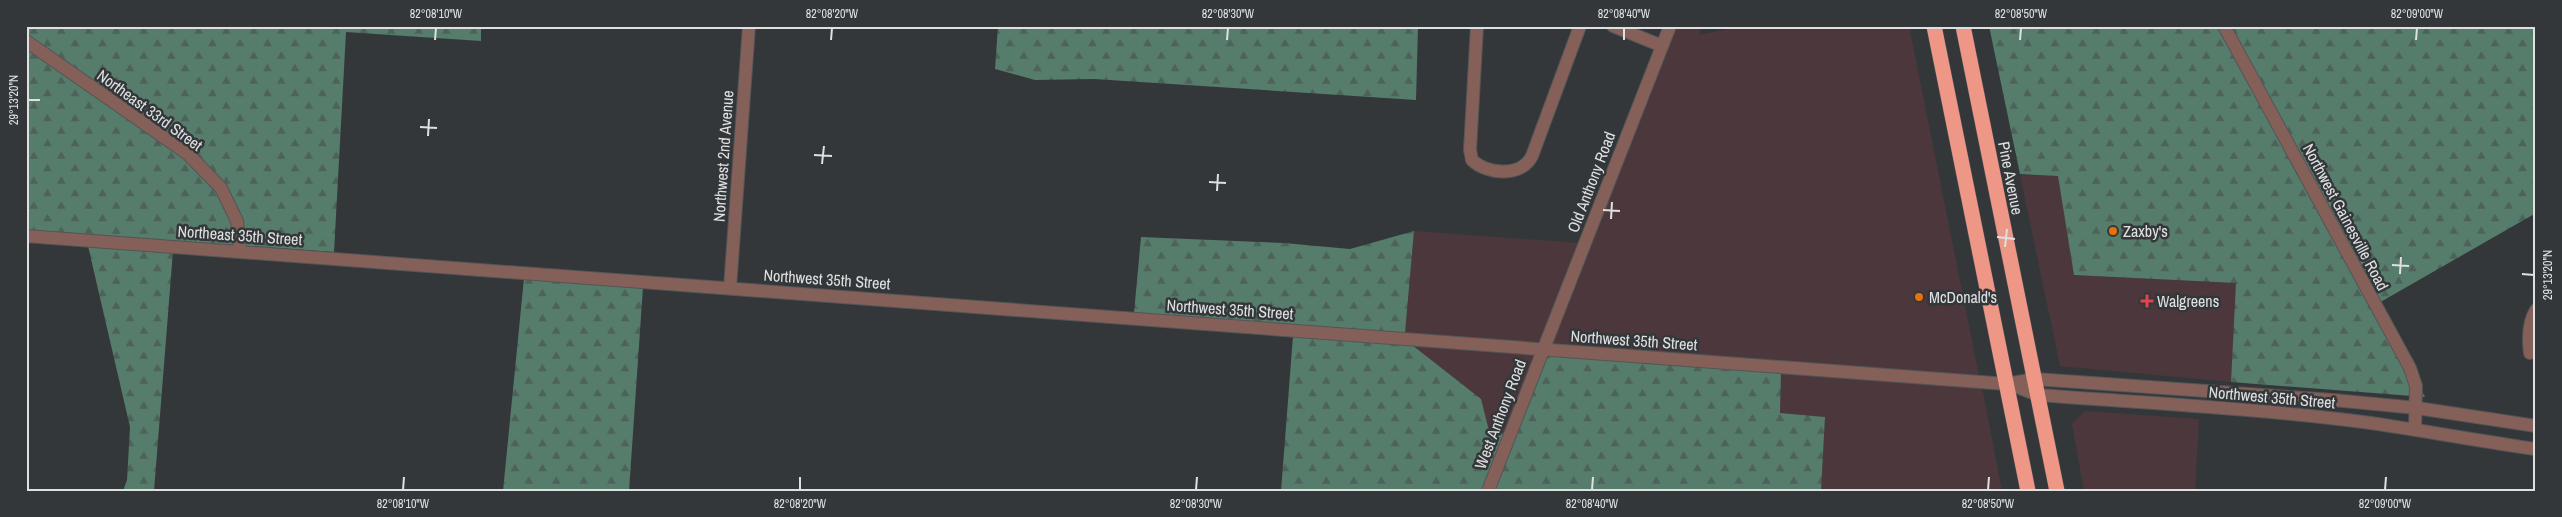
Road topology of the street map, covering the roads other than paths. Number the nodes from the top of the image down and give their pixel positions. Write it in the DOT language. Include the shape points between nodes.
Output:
graph roads {
  1 [pos="749,26"];
  2 [pos="1477,26"];
  3 [pos="1580,26"];
  4 [pos="1613,26"];
  5 [pos="1670,26"];
  6 [pos="1934,26"];
  7 [pos="1956,26"];
  8 [pos="1964,26"];
  9 [pos="2224,26"];
  10 [pos="26,42"];
  11 [pos="1662,46"];
  12 [pos="1970,59"];
  13 [pos="26,236"];
  14 [pos="240,251"];
  15 [pos="452,267"];
  16 [pos="730,288"];
  17 [pos="2536,310"];
  18 [pos="1543,349"];
  19 [pos="2530,353"];
  20 [pos="2034,380"];
  21 [pos="2006,384"];
  22 [pos="2038,395"];
  23 [pos="2417,408"];
  24 [pos="2536,426"];
  25 [pos="2415,430"];
  26 [pos="2536,448"];
  27 [pos="1488,491"];
  28 [pos="2028,491"];
  29 [pos="2058,491"];
  1 -- 16 [label="street, Northwest 2nd Avenue"];
  2 -- 3 [label="street" via="1472,160 1485,169 1512,171 1528,164 1532,156"];
  4 -- 11 [label="street"];
  5 -- 11 [label="street, Old Anthony Road"];
  6 -- 21 [label="highway"];
  7 -- 12 [label="highway"];
  8 -- 12 [label="highway, Pine Avenue"];
  9 -- 23 [label="street, Northwest Gainesville Road" via="2410,368 2416,386"];
  10 -- 14 [label="street, Northeast 33rd Street" via="188,154 220,188 237,221"];
  11 -- 18 [label="street, Old Anthony Road"];
  12 -- 20 [label="highway, Pine Avenue"];
  13 -- 14 [label="street, Northeast 35th Street"];
  14 -- 15 [label="street, Northeast 35th Street"];
  15 -- 16 [label="street, Northwest 35th Street"];
  16 -- 18 [label="street, Northwest 35th Street"];
  17 -- 19 [label="street" via="2531,317"];
  18 -- 21 [label="street, Northwest 35th Street"];
  18 -- 27 [label="street, West Anthony Road"];
  20 -- 21 [label="street, Northwest 35th Street"];
  20 -- 22 [label="highway, Pine Avenue"];
  20 -- 23 [label="street, Northwest 35th Street"];
  21 -- 22 [label="street, Northwest 35th Street"];
  21 -- 28 [label="highway"];
  22 -- 25 [label="street, Northwest 35th Street" via="2299,415"];
  22 -- 29 [label="highway, Pine Avenue"];
  23 -- 24 [label="street, Northwest 35th Street"];
  23 -- 25 [label="street, Northwest Gainesville Road"];
  25 -- 26 [label="street, Northwest 35th Street" via="2464,440"];
}
